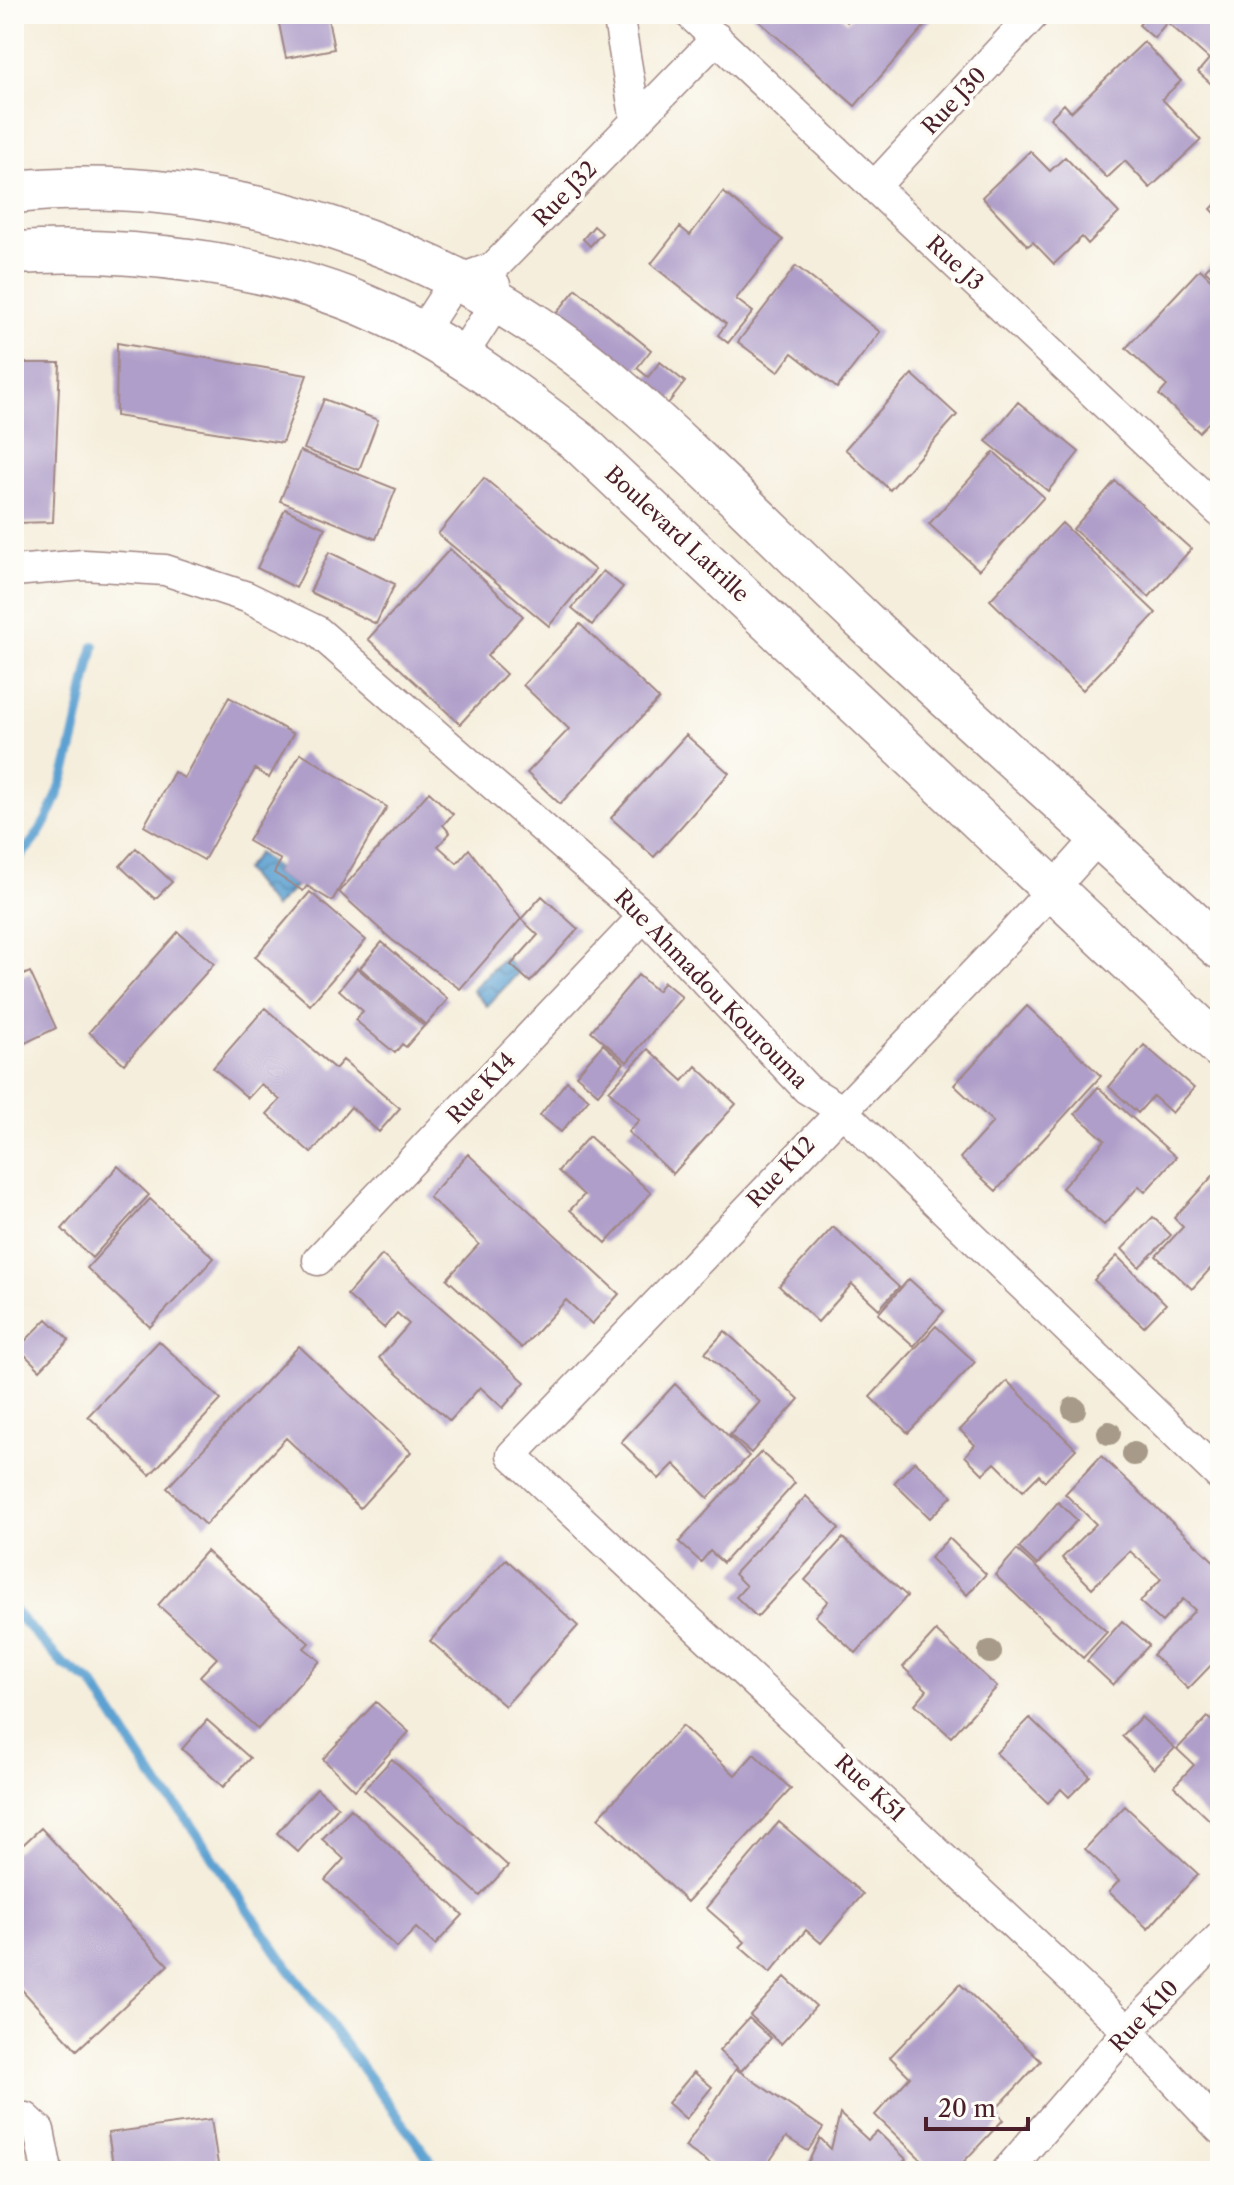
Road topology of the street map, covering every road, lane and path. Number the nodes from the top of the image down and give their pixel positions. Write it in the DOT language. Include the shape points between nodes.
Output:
graph roads {
  1 [pos="618,14"];
  2 [pos="690,14"];
  3 [pos="1034,14"];
  4 [pos="717,38"];
  5 [pos="636,122"];
  6 [pos="874,187"];
  7 [pos="14,192"];
  8 [pos="14,253"];
  9 [pos="455,281"];
  10 [pos="495,285"];
  11 [pos="421,333"];
  12 [pos="461,357"];
  13 [pos="1220,512"];
  14 [pos="14,571"];
  15 [pos="1099,837"];
  16 [pos="1052,890"];
  17 [pos="644,916"];
  18 [pos="1220,948"];
  19 [pos="1220,1047"];
  20 [pos="840,1109"];
  21 [pos="318,1260"];
  22 [pos="512,1455"];
  23 [pos="1220,1476"];
  24 [pos="1220,1937"];
  25 [pos="1128,2031"];
  26 [pos="20,2118"];
  27 [pos="1220,2129"];
  28 [pos="47,2171"];
  29 [pos="1007,2171"];
  1 -- 5 [label="street"];
  2 -- 4 [label="street, Rue J3"];
  3 -- 6 [label="street, Rue J30"];
  4 -- 5 [label="street, Rue J32"];
  4 -- 6 [label="street, Rue J3"];
  5 -- 10 [label="street, Rue J32"];
  6 -- 13 [label="street, Rue J3"];
  7 -- 9 [label="main road" via="109,188 198,196 287,215 397,251"];
  8 -- 11 [label="main road, Boulevard Latrille" via="73,249 232,268 375,309"];
  9 -- 10 [label="main road"];
  9 -- 11 [label="street"];
  10 -- 12 [label="street, Rue J32"];
  10 -- 15 [label="main road" via="612,382"];
  11 -- 12 [label="main road, Boulevard Latrille"];
  12 -- 16 [label="main road, Boulevard Latrille" via="580,443"];
  14 -- 17 [label="street, Rue Ahmadou Kourouma" via="84,565 165,570 247,597 317,631"];
  15 -- 16 [label="street, Rue K12"];
  15 -- 18 [label="main road"];
  16 -- 19 [label="main road, Boulevard Latrille"];
  16 -- 20 [label="street, Rue K12"];
  17 -- 20 [label="street, Rue Ahmadou Kourouma" via="807,1089"];
  17 -- 21 [label="street, Rue K14"];
  20 -- 22 [label="street, Rue K12"];
  20 -- 23 [label="street, Rue Ahmadou Kourouma"];
  22 -- 25 [label="street, Rue K51"];
  24 -- 25 [label="street, Rue K10"];
  25 -- 27 [label="street, Rue K51"];
  25 -- 29 [label="street, Rue K10"];
  26 -- 28 [label="street" via="39,2130"];
}
